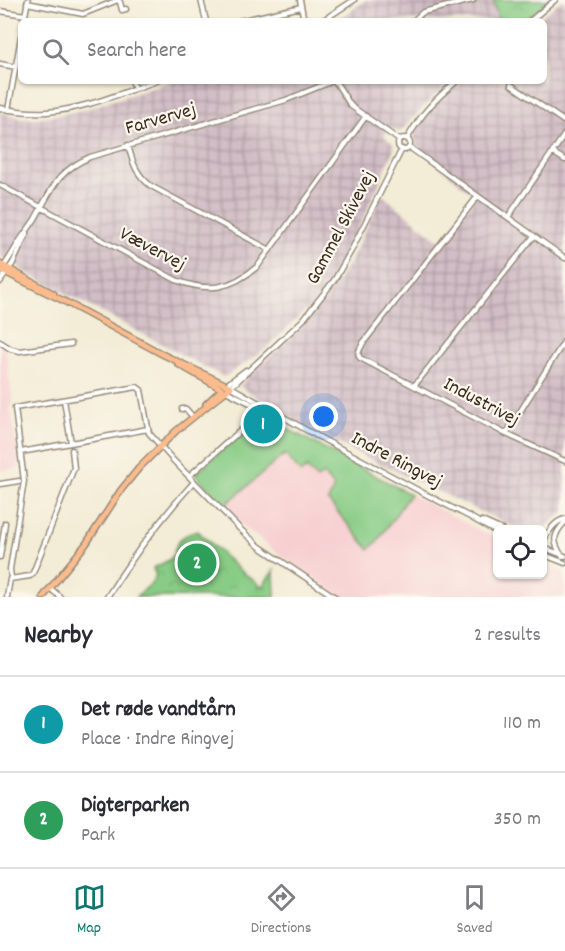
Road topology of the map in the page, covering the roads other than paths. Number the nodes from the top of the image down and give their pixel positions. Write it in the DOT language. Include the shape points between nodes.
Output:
graph roads {
  1 [pos="118,0"];
  2 [pos="201,0"];
  3 [pos="300,0"];
  4 [pos="354,0"];
  5 [pos="473,0"];
  6 [pos="555,0"];
  7 [pos="27,1"];
  8 [pos="301,6"];
  9 [pos="126,9"];
  10 [pos="0,11"];
  11 [pos="25,15"];
  12 [pos="24,18"];
  13 [pos="205,18"];
  14 [pos="251,18"];
  15 [pos="303,18"];
  16 [pos="326,18"];
  17 [pos="416,18"];
  18 [pos="534,18"];
  19 [pos="18,55"];
  20 [pos="0,64"];
  21 [pos="16,67"];
  22 [pos="133,84"];
  23 [pos="148,84"];
  24 [pos="326,84"];
  25 [pos="337,84"];
  26 [pos="454,84"];
  27 [pos="511,84"];
  28 [pos="135,88"];
  29 [pos="0,108"];
  30 [pos="8,110"];
  31 [pos="366,116"];
  32 [pos="565,122"];
  33 [pos="565,134"];
  34 [pos="406,139"];
  35 [pos="399,140"];
  36 [pos="128,146"];
  37 [pos="409,147"];
  38 [pos="402,149"];
  39 [pos="552,152"];
  40 [pos="565,160"];
  41 [pos="0,185"];
  42 [pos="478,196"];
  43 [pos="41,208"];
  44 [pos="508,217"];
  45 [pos="534,236"];
  46 [pos="270,250"];
  47 [pos="565,258"];
  48 [pos="3,269"];
  49 [pos="0,282"];
  50 [pos="565,340"];
  51 [pos="0,342"];
  52 [pos="71,344"];
  53 [pos="414,386"];
  54 [pos="226,388"];
  55 [pos="64,400"];
  56 [pos="182,409"];
  57 [pos="195,416"];
  58 [pos="248,424"];
  59 [pos="148,429"];
  60 [pos="506,434"];
  61 [pos="71,443"];
  62 [pos="160,446"];
  63 [pos="72,450"];
  64 [pos="21,452"];
  65 [pos="565,461"];
  66 [pos="189,476"];
  67 [pos="19,481"];
  68 [pos="194,482"];
  69 [pos="0,484"];
  70 [pos="470,517"];
  71 [pos="565,520"];
  72 [pos="5,524"];
  73 [pos="493,526"];
  74 [pos="493,530"];
  75 [pos="547,538"];
  76 [pos="547,547"];
  77 [pos="547,556"];
  78 [pos="564,556"];
  79 [pos="0,557"];
  80 [pos="565,563"];
  81 [pos="11,578"];
  82 [pos="44,594"];
  83 [pos="7,597"];
  84 [pos="60,597"];
  85 [pos="107,597"];
  86 [pos="335,597"];
  1 -- 7 [label="street" via="83,14"];
  1 -- 9 [label="street" via="122,10"];
  2 -- 13 [label="street"];
  3 -- 8 [label="street"];
  4 -- 16 [label="street"];
  5 -- 17 [label="street" via="423,12"];
  6 -- 18 [label="street"];
  7 -- 11 [label="street"];
  8 -- 14 [label="street"];
  8 -- 15 [label="street"];
  10 -- 11 [label="street"];
  11 -- 12 [label="street"];
  19 -- 21 [label="street"];
  20 -- 21 [label="street"];
  21 -- 30 [label="street"];
  22 -- 28 [label="street"];
  23 -- 28 [label="street"];
  24 -- 36 [label="street, Farvervej" via="286,100"];
  25 -- 31 [label="street, Farvervej" via="347,102"];
  26 -- 34 [label="street" via="419,117"];
  27 -- 32 [label="street"];
  28 -- 30 [label="street" via="75,108"];
  29 -- 30 [label="street"];
  31 -- 35 [label="street, Farvervej"];
  31 -- 46 [label="street, Vævervej"];
  33 -- 39 [label="street"];
  34 -- 35 [label="street"];
  34 -- 37 [label="street"];
  35 -- 38 [label="street"];
  36 -- 43 [label="street, Farvervej" via="77,163 58,179"];
  36 -- 46 [label="street" via="136,171 151,186"];
  37 -- 38 [label="street"];
  37 -- 42 [label="street"];
  38 -- 54 [label="street, Gammel Skivevej" via="335,279 303,321"];
  39 -- 40 [label="street"];
  39 -- 44 [label="street"];
  41 -- 43 [label="street, Vævervej"];
  42 -- 44 [label="street"];
  42 -- 53 [label="street, Industrivej" via="358,353"];
  43 -- 46 [label="street, Vævervej" via="195,287 214,288 237,281 258,266"];
  43 -- 48 [label="street, Farvervej"];
  44 -- 45 [label="street"];
  45 -- 47 [label="street"];
  45 -- 53 [label="street"];
  48 -- 49 [label="street, Farvervej"];
  48 -- 54 [label="main road, Indre Ringvej"];
  50 -- 60 [label="street"];
  51 -- 52 [label="street" via="20,351"];
  53 -- 60 [label="street, Industrivej"];
  54 -- 57 [label="main road, Gammel Skivevej"];
  54 -- 70 [label="street, Indre Ringvej"];
  55 -- 59 [label="street" via="140,388"];
  55 -- 61 [label="street"];
  55 -- 64 [label="street" via="15,408"];
  56 -- 57 [label="street"];
  57 -- 62 [label="main road, Gammel Skivevej"];
  58 -- 66 [label="street"];
  59 -- 61 [label="street"];
  59 -- 62 [label="street"];
  60 -- 65 [label="street, Industrivej"];
  61 -- 64 [label="street"];
  62 -- 66 [label="street"];
  62 -- 82 [label="main road, Gammel Skivevej" via="130,478 86,544"];
  63 -- 81 [label="street" via="74,468 33,573"];
  64 -- 81 [label="street" via="24,481"];
  66 -- 68 [label="street"];
  67 -- 69 [label="street"];
  68 -- 85 [label="street" via="153,529"];
  68 -- 86 [label="street" via="260,547"];
  70 -- 73 [label="street, Indre Ringvej"];
  70 -- 74 [label="street, Indre Ringvej"];
  71 -- 75 [label="street" via="554,525"];
  71 -- 78 [label="street" via="555,538 555,545"];
  72 -- 79 [label="street"];
  76 -- 78 [label="street"];
  77 -- 80 [label="street"];
  81 -- 83 [label="street"];
  82 -- 84 [label="street, Gammel Skivevej"];
}
